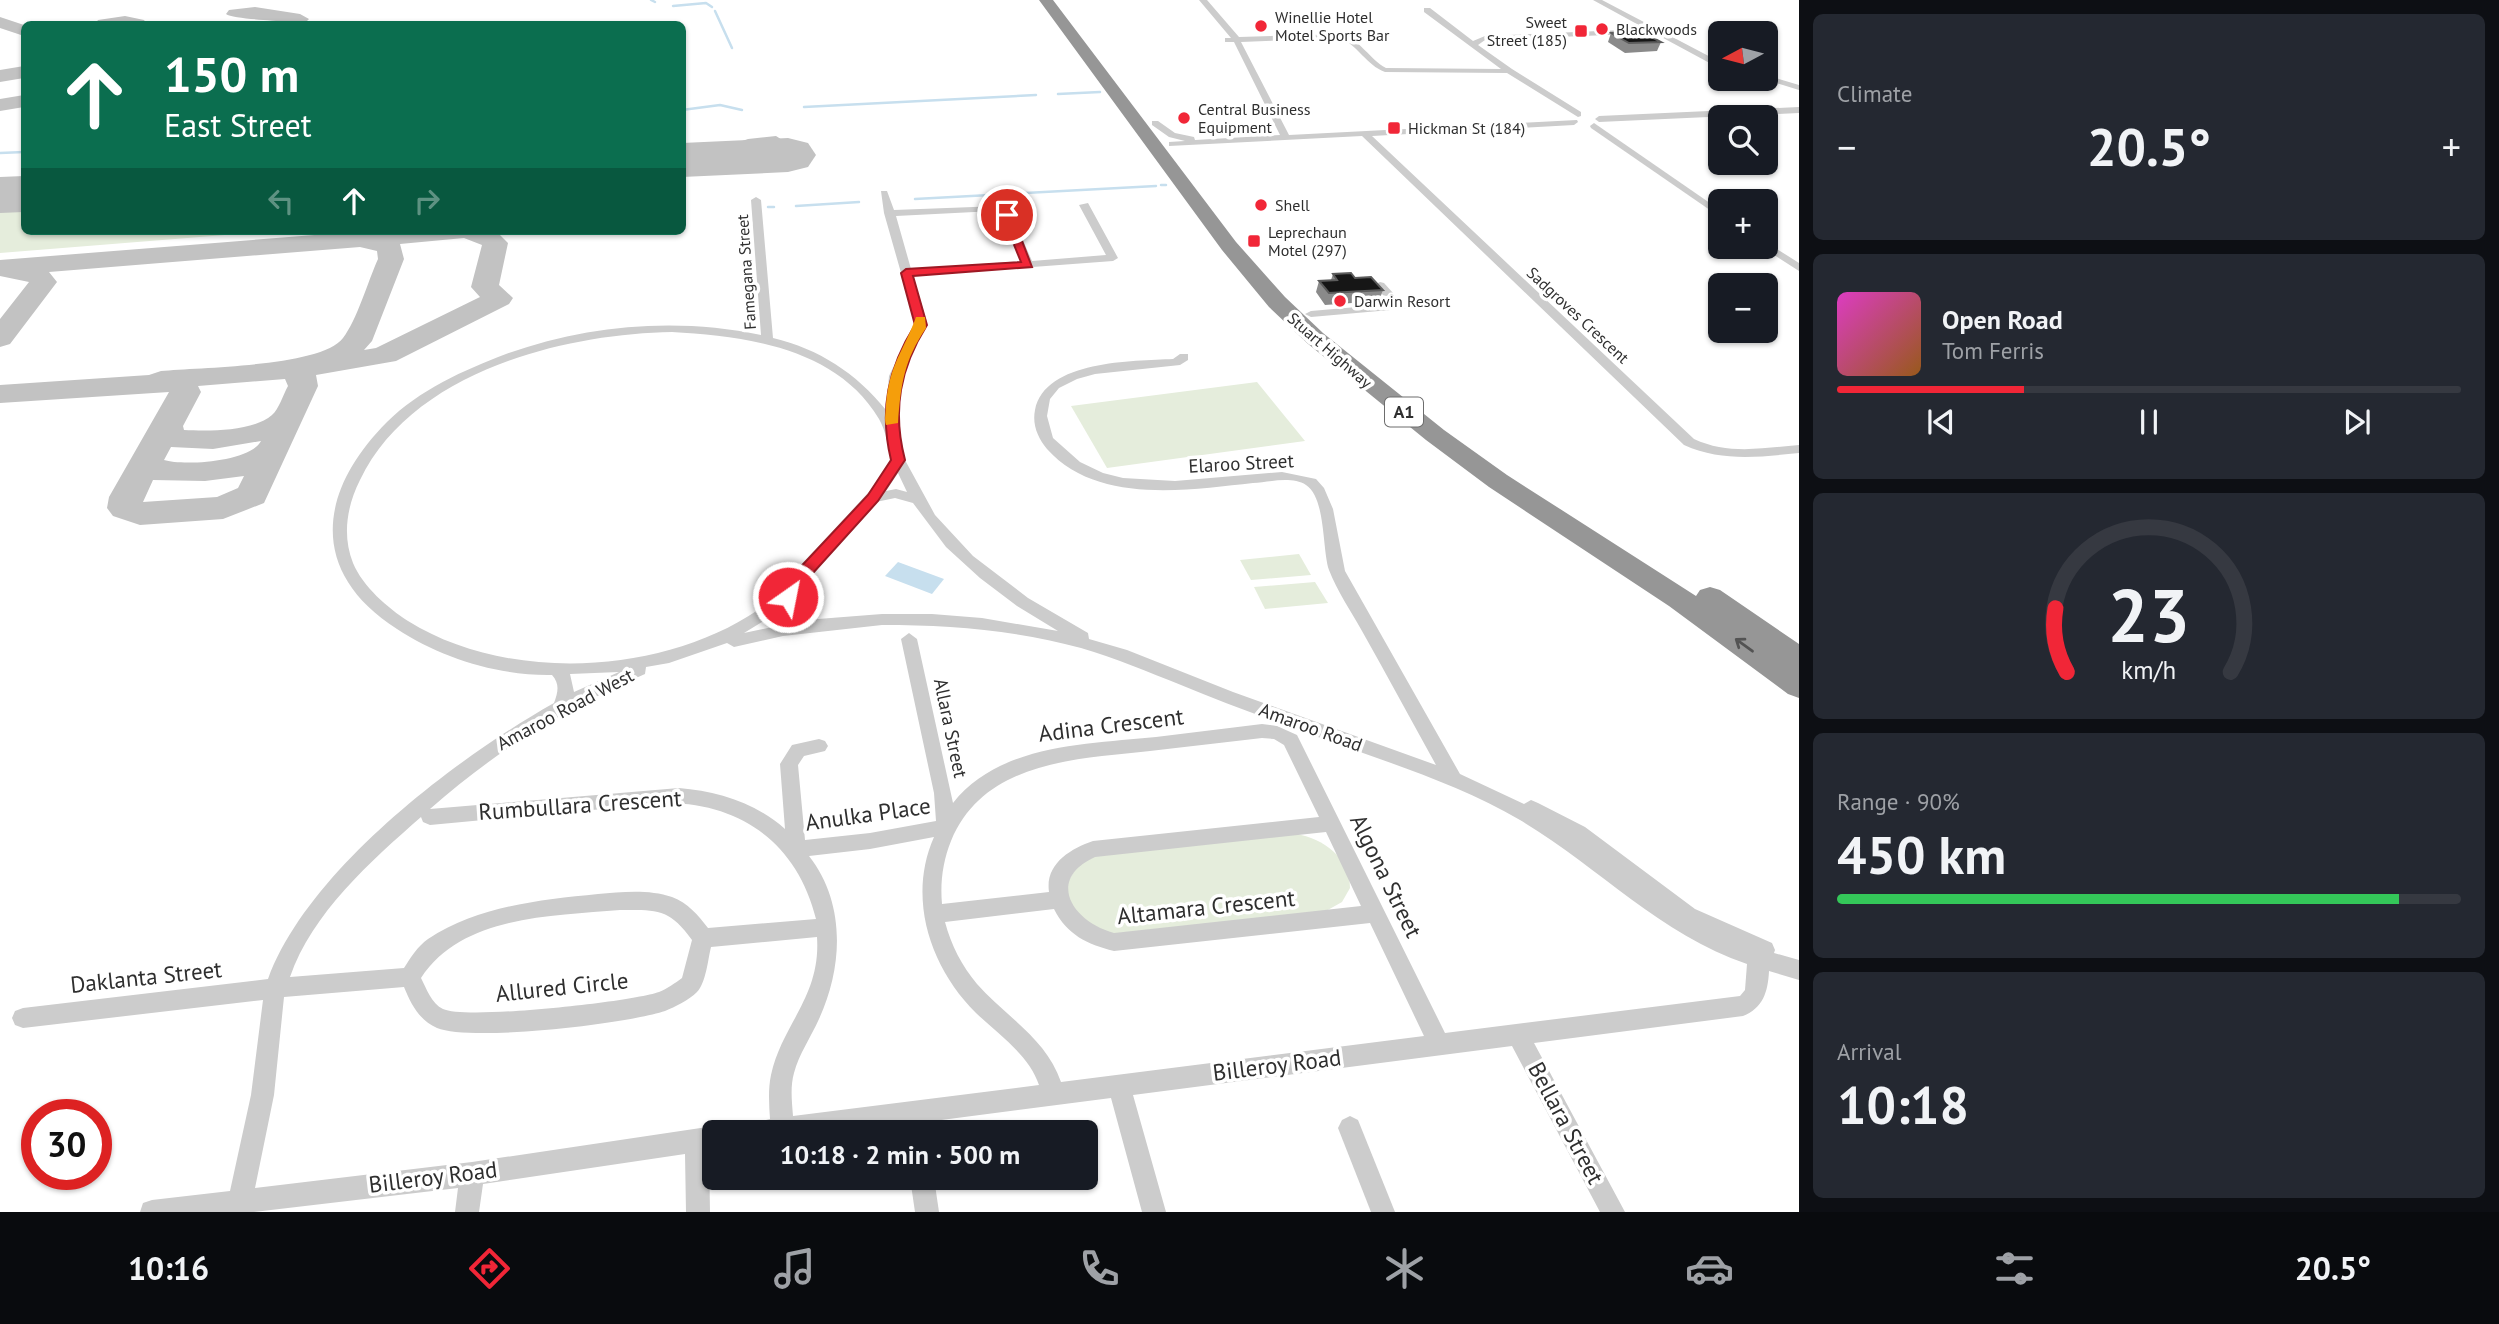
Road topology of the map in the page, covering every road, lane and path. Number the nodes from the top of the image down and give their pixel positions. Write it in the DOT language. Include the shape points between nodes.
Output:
graph roads {
  1 [pos="1046,0"];
  2 [pos="1060,0"];
  3 [pos="1197,0"];
  4 [pos="1203,0"];
  5 [pos="1597,0"];
  6 [pos="1427,10"];
  7 [pos="1654,31"];
  8 [pos="1232,40"];
  9 [pos="1473,46"];
  10 [pos="1708,59"];
  11 [pos="1509,71"];
  12 [pos="1799,77"];
  13 [pos="1780,81"];
  14 [pos="1799,88"];
  15 [pos="1799,110"];
  16 [pos="1576,118"];
  17 [pos="1597,122"];
  18 [pos="1364,133"];
  19 [pos="1281,137"];
  20 [pos="1165,140"];
  21 [pos="1206,140"];
  22 [pos="884,193"];
  23 [pos="1211,196"];
  24 [pos="756,200"];
  25 [pos="1084,205"];
  26 [pos="1708,205"];
  27 [pos="890,213"];
  28 [pos="1218,231"];
  29 [pos="1778,253"];
  30 [pos="1028,265"];
  31 [pos="1797,266"];
  32 [pos="906,273"];
  33 [pos="1380,285"];
  34 [pos="1413,305"];
  35 [pos="1399,306"];
  36 [pos="1311,314"];
  37 [pos="767,341"];
  38 [pos="1184,357"];
  39 [pos="895,376"];
  40 [pos="849,379"];
  41 [pos="891,433"];
  42 [pos="1799,449"];
  43 [pos="1476,456"];
  44 [pos="898,460"];
  45 [pos="873,498"];
  46 [pos="918,500"];
  47 [pos="785,593"];
  48 [pos="815,624"];
  49 [pos="909,639"];
  50 [pos="686,653"];
  51 [pos="1129,657"];
  52 [pos="1799,660"];
  53 [pos="556,668"];
  54 [pos="1799,673"];
  55 [pos="1799,686"];
  56 [pos="561,706"];
  57 [pos="1282,735"];
  58 [pos="819,746"];
  59 [pos="1461,783"];
  60 [pos="430,817"];
  61 [pos="1333,823"];
  62 [pos="946,827"];
  63 [pos="796,849"];
  64 [pos="1058,900"];
  65 [pos="1377,913"];
  66 [pos="933,914"];
  67 [pos="826,927"];
  68 [pos="703,938"];
  69 [pos="1757,953"];
  70 [pos="1799,959"];
  71 [pos="1799,970"];
  72 [pos="410,977"];
  73 [pos="276,988"];
  74 [pos="23,1018"];
  75 [pos="1518,1035"];
  76 [pos="1439,1044"];
  77 [pos="1119,1085"];
  78 [pos="1053,1093"];
  79 [pos="782,1120"];
  80 [pos="924,1120"];
  81 [pos="1350,1128"];
  82 [pos="702,1140"];
  83 [pos="472,1174"];
  84 [pos="702,1176"];
  85 [pos="924,1190"];
  86 [pos="239,1206"];
  87 [pos="152,1212"];
  88 [pos="467,1212"];
  89 [pos="698,1212"];
  90 [pos="927,1212"];
  91 [pos="1154,1212"];
  92 [pos="1384,1212"];
  93 [pos="1614,1212"];
  1 -- 20 [label="highway, Stuart Highway / A1"];
  2 -- 20 [label="highway, Stuart Highway / A1"];
  3 -- 8 [label="street"];
  4 -- 8 [label="street"];
  5 -- 7 [label="street"];
  6 -- 9 [label="street"];
  7 -- 9 [label="street" via="1485,38"];
  7 -- 10 [label="street"];
  8 -- 11 [label="street" via="1341,36 1353,40 1385,70"];
  8 -- 19 [label="street"];
  9 -- 11 [label="street"];
  11 -- 16 [label="street"];
  12 -- 13 [label="street"];
  13 -- 14 [label="street"];
  15 -- 17 [label="street"];
  16 -- 17 [label="street"];
  16 -- 18 [label="street"];
  17 -- 26 [label="street"];
  18 -- 19 [label="street"];
  18 -- 42 [label="street, Sadgroves Crescent" via="1689,442 1722,455"];
  19 -- 20 [label="street"];
  19 -- 21 [label="street"];
  20 -- 21 [label="street"];
  20 -- 21 [label="street" via="1172,135"];
  20 -- 23 [label="highway, Stuart Highway / A1"];
  20 -- 28 [label="highway, Stuart Highway / A1" via="1185,187"];
  22 -- 27 [label="street"];
  23 -- 28 [label="highway" via="1203,203"];
  23 -- 36 [label="highway, Stuart Highway / A1" via="1257,256"];
  24 -- 37 [label="street, Famegana Street"];
  25 -- 30 [label="street" via="1113,258"];
  27 -- 30 [label="street" via="996,208 1007,215"];
  27 -- 32 [label="street"];
  28 -- 43 [label="highway, Stuart Highway / A1" via="1269,293 1315,338 1389,401"];
  29 -- 31 [label="street"];
  30 -- 32 [label="street"];
  32 -- 39 [label="street" via="921,325"];
  33 -- 35 [label="street"];
  34 -- 35 [label="street"];
  35 -- 36 [label="street"];
  36 -- 43 [label="highway, Stuart Highway / A1"];
  37 -- 40 [label="street" via="812,357"];
  37 -- 53 [label="street" via="702,330 641,329 581,337 518,353 431,395 388,430 358,466 342,505 339,539 351,574 376,606 420,637 459,653"];
  38 -- 59 [label="street, Elaroo Street" via="1176,362 1092,370 1059,384 1046,395 1039,411 1048,442 1081,469 1126,483 1169,486 1282,477 1316,486 1324,497 1338,571"];
  39 -- 40 [label="street" via="875,386"];
  39 -- 41 [label="street"];
  40 -- 41 [label="street" via="876,405"];
  41 -- 44 [label="street, Amaroo Road"];
  43 -- 52 [label="highway, Stuart Highway / A1" via="1716,600"];
  55 -- 43 [label="highway, Stuart Highway / A1, one-way"];
  44 -- 45 [label="street"];
  44 -- 46 [label="street, Amaroo Road"];
  45 -- 46 [label="street" via="896,493"];
  45 -- 47 [label="street"];
  46 -- 51 [label="street, Amaroo Road" via="963,555 1006,590 1069,630"];
  47 -- 48 [label="street" via="792,613"];
  47 -- 50 [label="street" via="753,623"];
  48 -- 50 [label="street, Amaroo Road West"];
  48 -- 51 [label="street, Amaroo Road West" via="907,619 957,622 1060,637"];
  49 -- 62 [label="street, Allara Street" via="943,793"];
  50 -- 53 [label="street" via="626,666"];
  50 -- 56 [label="street, Amaroo Road West" via="620,677"];
  51 -- 59 [label="street, Amaroo Road"];
  52 -- 54 [label="highway" via="1795,665"];
  53 -- 56 [label="street" via="568,690"];
  56 -- 73 [label="street, Amaroo Road West" via="465,767 344,878 300,932"];
  57 -- 61 [label="street, Algona Street" via="1297,749"];
  57 -- 62 [label="street, Adina Crescent" via="1262,732 1034,759 979,788"];
  58 -- 63 [label="street" via="798,750 789,764"];
  59 -- 69 [label="street, Amaroo Road" via="1525,814 1626,874 1693,931"];
  60 -- 63 [label="street, Rumbullara Crescent" via="688,796 754,815"];
  61 -- 64 [label="street" via="1093,849 1067,866 1059,882"];
  61 -- 65 [label="street, Algona Street"];
  62 -- 63 [label="street, Anulka Place"];
  62 -- 66 [label="street, Adina Crescent" via="931,876"];
  63 -- 67 [label="street, Rumbullara Crescent" via="812,878"];
  64 -- 65 [label="street, Altamara Crescent" via="1081,930 1114,942"];
  64 -- 66 [label="street"];
  65 -- 76 [label="street, Algona Street"];
  66 -- 78 [label="street, Adina Crescent" via="944,949 964,984 984,1010 1035,1054"];
  67 -- 68 [label="street"];
  67 -- 79 [label="street, Rumbullara Crescent" via="826,981 782,1074"];
  68 -- 72 [label="street" via="687,915 669,902 548,908 494,919 456,933 431,949"];
  68 -- 72 [label="street, Allured Circle" via="691,984 664,1001 628,1008 465,1024 439,1018 422,1003"];
  69 -- 70 [label="street"];
  69 -- 71 [label="street"];
  69 -- 75 [label="street, Billeroy Road" via="1756,995 1743,1006"];
  72 -- 73 [label="street"];
  73 -- 74 [label="street, Daklanta Street"];
  73 -- 86 [label="street, Amaroo Road West" via="258,1124"];
  75 -- 76 [label="street, Billeroy Road"];
  75 -- 93 [label="street, Bellara Street"];
  76 -- 77 [label="street, Billeroy Road"];
  77 -- 78 [label="street, Billeroy Road"];
  77 -- 91 [label="street"];
  78 -- 80 [label="street, Billeroy Road"];
  81 -- 92 [label="street"];
  82 -- 83 [label="street, Billeroy Road"];
  83 -- 86 [label="street, Billeroy Road"];
  83 -- 88 [label="street"];
  84 -- 89 [label="street"];
  85 -- 90 [label="street"];
  86 -- 87 [label="street, Billeroy Road"];
}
